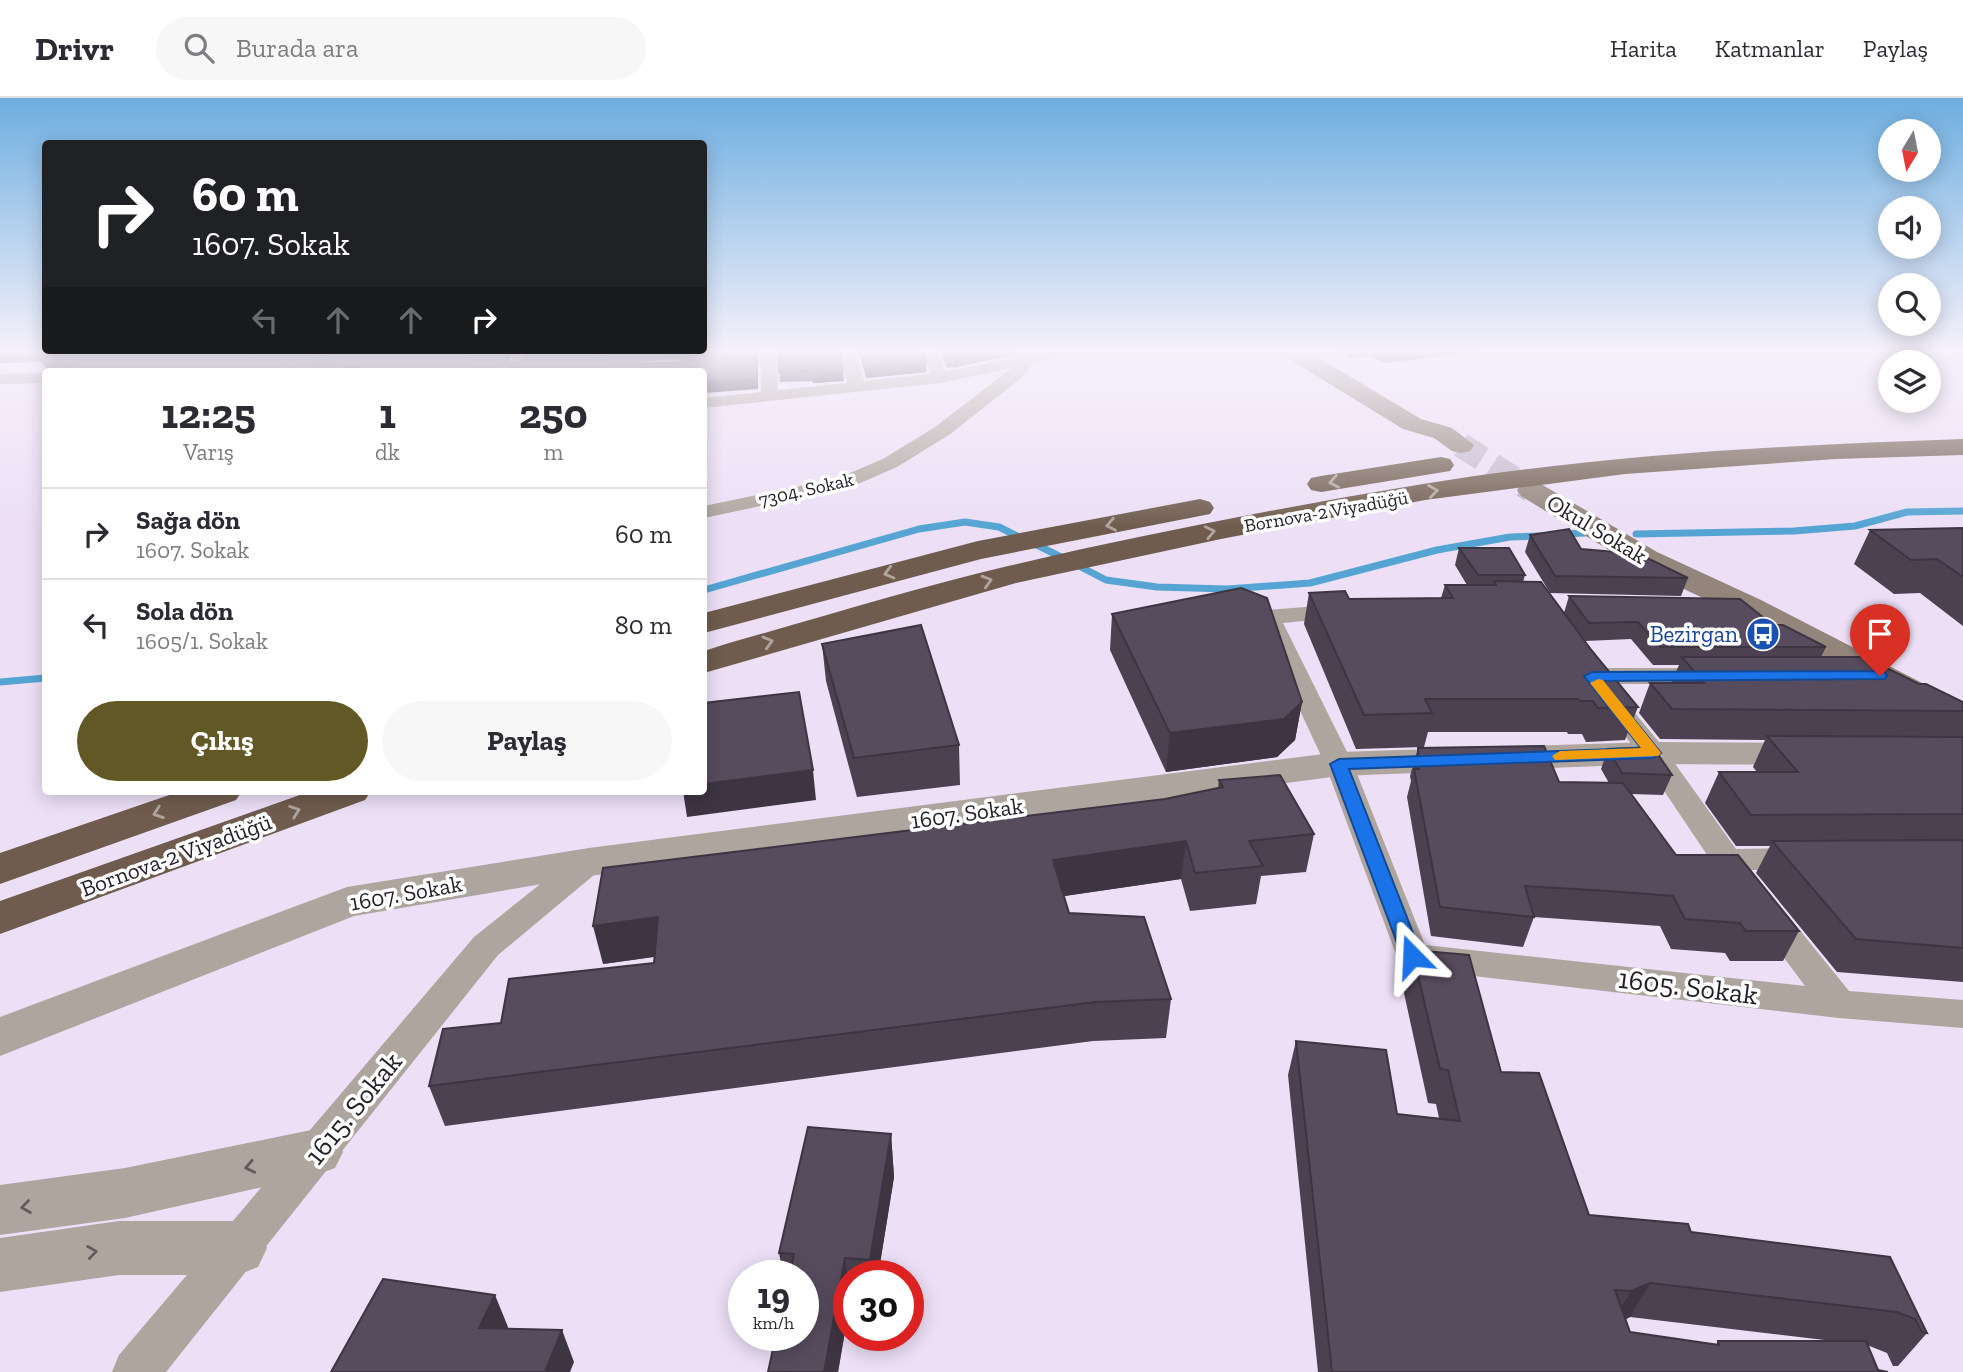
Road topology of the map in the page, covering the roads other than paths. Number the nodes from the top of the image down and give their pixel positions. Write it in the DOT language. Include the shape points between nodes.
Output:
graph roads {
  1 [pos="970,408"];
  2 [pos="1387,408"];
  3 [pos="1416,408"];
  4 [pos="1963,428"];
  5 [pos="1963,447"];
  6 [pos="1531,490"];
  7 [pos="707,511"];
  8 [pos="1693,606"];
  9 [pos="1749,607"];
  10 [pos="1374,610"];
  11 [pos="707,622"];
  12 [pos="707,662"];
  13 [pos="1743,676"];
  14 [pos="1825,676"];
  15 [pos="1880,676"];
  16 [pos="1958,743"];
  17 [pos="1653,753"];
  18 [pos="1842,754"];
  19 [pos="1339,764"];
  20 [pos="211,795"];
  21 [pos="340,795"];
  22 [pos="1830,859"];
  23 [pos="1725,860"];
  24 [pos="589,862"];
  25 [pos="0,869"];
  26 [pos="0,918"];
  27 [pos="1839,1004"];
  28 [pos="1963,1014"];
  29 [pos="0,1037"];
  30 [pos="316,1153"];
  31 [pos="0,1210"];
  32 [pos="237,1248"];
  33 [pos="0,1265"];
  34 [pos="136,1372"];
  1 -- 7 [label="street, 7304. Sokak" via="890,463 844,482"];
  2 -- 3 [label="main road" via="1452,440 1434,419"];
  4 -- 11 [label="highway, Bornova-2 Viyadüğü, one-way" via="1793,432 1594,445 1386,472 978,550"];
  12 -- 5 [label="highway, Bornova-2 Viyadüğü, one-way" via="1010,575 1425,492 1625,466"];
  6 -- 9 [label="main road, Okul Sokak" via="1646,559"];
  8 -- 9 [label="street"];
  9 -- 15 [label="main road, Okul Sokak"];
  10 -- 19 [label="street" via="1268,617"];
  13 -- 17 [label="street" via="1584,666"];
  14 -- 15 [label="street"];
  15 -- 16 [label="main road, Okul Sokak"];
  17 -- 18 [label="street, 1607. Sokak"];
  17 -- 19 [label="street, 1607. Sokak"];
  17 -- 23 [label="street"];
  19 -- 24 [label="street, 1607. Sokak"];
  19 -- 27 [label="street, 1605. Sokak" via="1412,956"];
  20 -- 25 [label="highway, Bornova-2 Viyadüğü, one-way"];
  26 -- 21 [label="highway, Bornova-2 Viyadüğü, one-way"];
  22 -- 23 [label="street"];
  23 -- 27 [label="street"];
  24 -- 29 [label="street, 1607. Sokak" via="347,902"];
  24 -- 30 [label="street, 1615. Sokak" via="486,946"];
  27 -- 28 [label="street, 1605. Sokak"];
  30 -- 31 [label="street, one-way" via="125,1193"];
  30 -- 32 [label="street, 1615. Sokak"];
  33 -- 32 [label="street, one-way" via="119,1248"];
  32 -- 34 [label="street, 1615. Sokak"];
}
